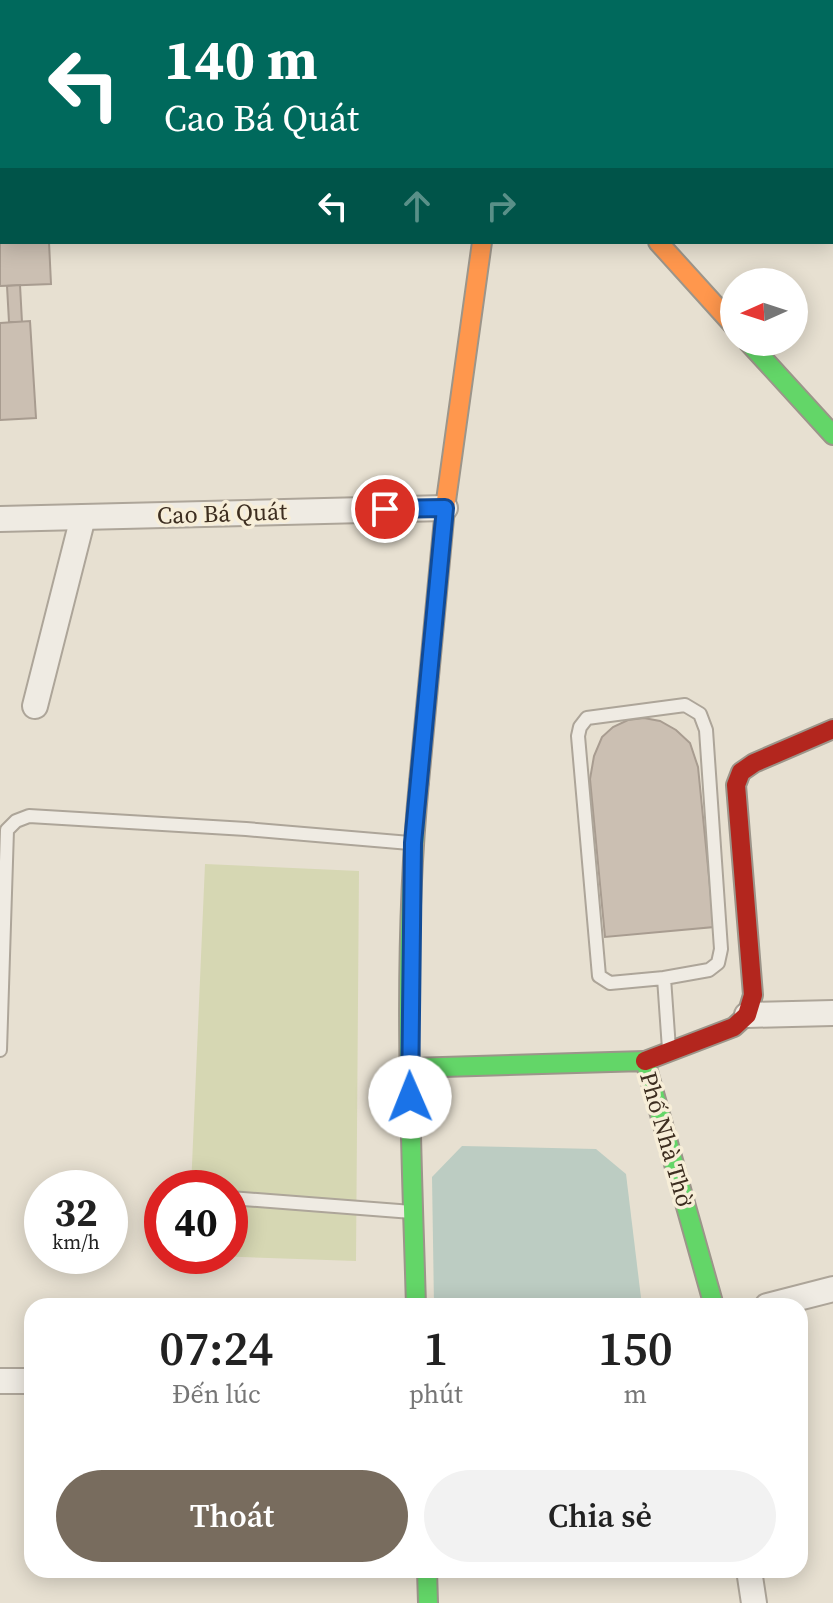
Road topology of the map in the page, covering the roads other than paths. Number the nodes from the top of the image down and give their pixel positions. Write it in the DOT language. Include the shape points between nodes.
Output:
graph roads {
  1 [pos="482,244"];
  2 [pos="660,244"];
  3 [pos="720,311"];
  4 [pos="761,356"];
  5 [pos="833,435"];
  6 [pos="445,508"];
  7 [pos="83,517"];
  8 [pos="0,519"];
  9 [pos="35,706"];
  10 [pos="833,729"];
  11 [pos="413,843"];
  12 [pos="664,978"];
  13 [pos="833,1013"];
  14 [pos="747,1015"];
  15 [pos="0,1050"];
  16 [pos="670,1052"];
  17 [pos="645,1061"];
  18 [pos="409,1068"];
  19 [pos="248,1199"];
  20 [pos="415,1212"];
  21 [pos="833,1289"];
  22 [pos="416,1298"];
  23 [pos="712,1298"];
  24 [pos="798,1298"];
  25 [pos="0,1381"];
  26 [pos="24,1381"];
  27 [pos="427,1578"];
  28 [pos="750,1578"];
  29 [pos="428,1603"];
  30 [pos="754,1603"];
  1 -- 6 [label="street"];
  2 -- 3 [label="street"];
  4 -- 5 [label="street"];
  6 -- 7 [label="street, Cao Bá Quát"];
  6 -- 11 [label="street"];
  7 -- 8 [label="street, Cao Bá Quát"];
  7 -- 9 [label="street"];
  10 -- 14 [label="street" via="754,763 741,772 736,785 753,995"];
  11 -- 15 [label="lane" via="29,816 16,821 7,830"];
  11 -- 18 [label="street"];
  12 -- 12 [label="lane" via="610,983 599,976 578,736 587,718 685,705 700,714 706,730 721,949 718,963 709,970"];
  12 -- 16 [label="lane"];
  13 -- 14 [label="street"];
  14 -- 16 [label="street" via="734,1027"];
  16 -- 17 [label="street"];
  17 -- 18 [label="street, Phố Nhà Thờ"];
  17 -- 23 [label="street, Phố Nhà Thờ"];
  18 -- 20 [label="street"];
  19 -- 20 [label="lane"];
  20 -- 22 [label="street"];
  21 -- 24 [label="street"];
  25 -- 26 [label="street"];
  27 -- 29 [label="street"];
  28 -- 30 [label="street"];
}
